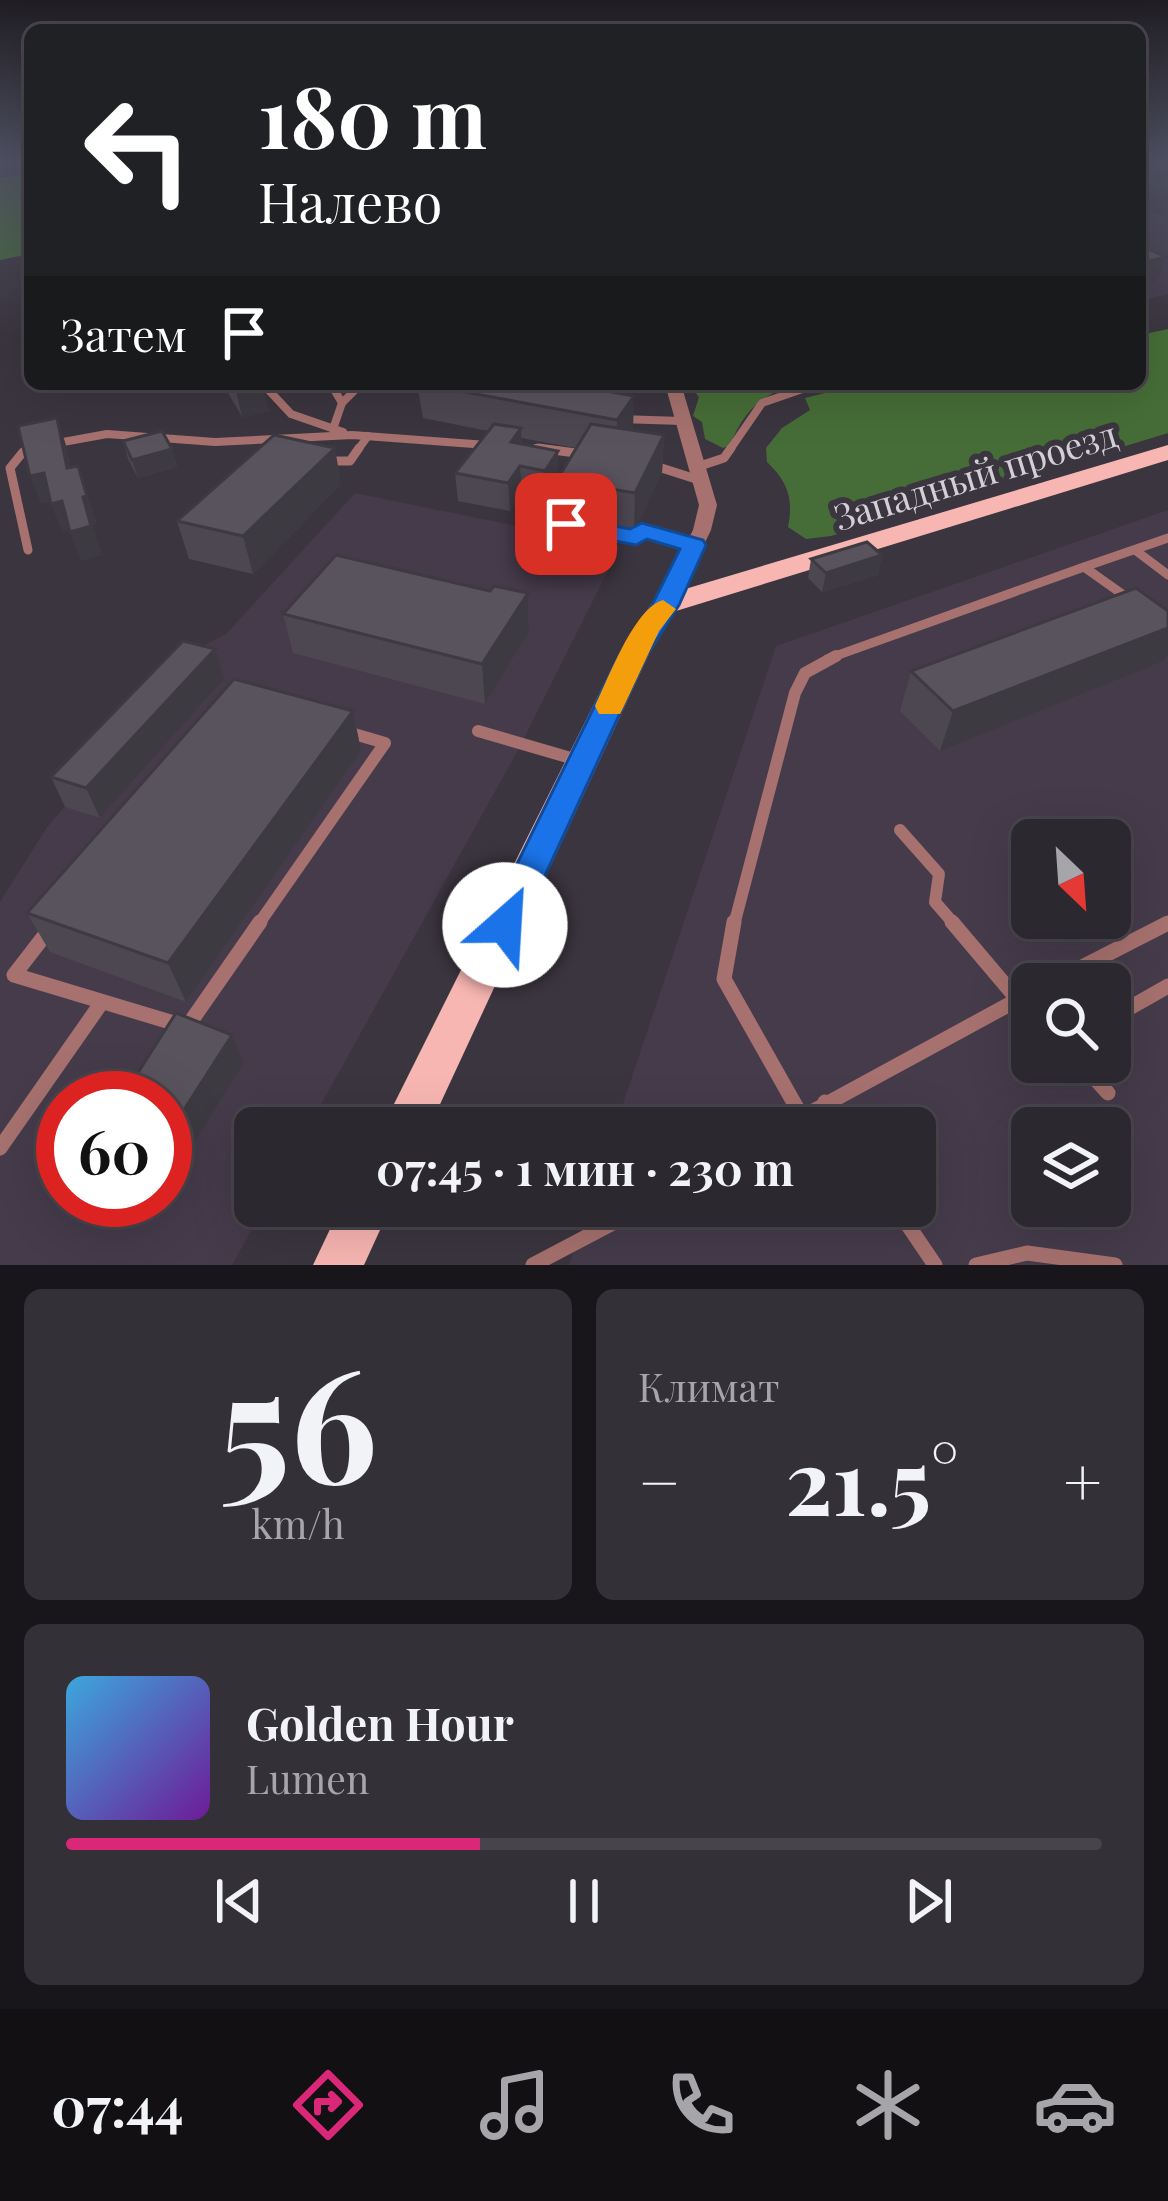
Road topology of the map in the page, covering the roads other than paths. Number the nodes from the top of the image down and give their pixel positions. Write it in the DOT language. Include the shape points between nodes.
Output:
graph roads {
  1 [pos="269,390"];
  2 [pos="334,390"];
  3 [pos="355,390"];
  4 [pos="675,390"];
  5 [pos="800,390"];
  6 [pos="342,404"];
  7 [pos="612,418"];
  8 [pos="682,421"];
  9 [pos="333,428"];
  10 [pos="352,435"];
  11 [pos="368,436"];
  12 [pos="281,439"];
  13 [pos="493,446"];
  14 [pos="514,447"];
  15 [pos="1168,452"];
  16 [pos="595,456"];
  17 [pos="269,458"];
  18 [pos="316,462"];
  19 [pos="634,462"];
  20 [pos="700,474"];
  21 [pos="525,504"];
  22 [pos="1168,538"];
  23 [pos="694,545"];
  24 [pos="28,550"];
  25 [pos="1135,550"];
  26 [pos="1084,567"];
  27 [pos="1168,575"];
  28 [pos="665,605"];
  29 [pos="1151,616"];
  30 [pos="478,731"];
  31 [pos="584,762"];
  32 [pos="900,830"];
  33 [pos="1168,923"];
  34 [pos="1089,963"];
  35 [pos="1011,981"];
  36 [pos="1168,986"];
  37 [pos="102,1002"];
  38 [pos="1011,1003"];
  39 [pos="1131,1007"];
  40 [pos="1099,1083"];
  41 [pos="1108,1093"];
  42 [pos="825,1102"];
  43 [pos="415,1107"];
  44 [pos="796,1107"];
  45 [pos="817,1107"];
  46 [pos="828,1107"];
  47 [pos="0,1148"];
  48 [pos="357,1227"];
  49 [pos="605,1227"];
  50 [pos="910,1227"];
  51 [pos="338,1265"];
  52 [pos="533,1265"];
  53 [pos="935,1265"];
  54 [pos="976,1265"];
  55 [pos="1115,1265"];
  1 -- 9 [label="lane" via="291,414"];
  2 -- 6 [label="lane"];
  3 -- 6 [label="lane"];
  4 -- 8 [label="street"];
  5 -- 20 [label="lane" via="762,403 724,458"];
  6 -- 9 [label="lane"];
  7 -- 8 [label="lane"];
  8 -- 20 [label="street"];
  9 -- 10 [label="lane"];
  10 -- 11 [label="lane"];
  10 -- 12 [label="lane"];
  11 -- 13 [label="lane"];
  11 -- 18 [label="lane" via="350,461"];
  12 -- 17 [label="lane"];
  12 -- 24 [label="lane" via="107,434 23,452 10,469"];
  14 -- 16 [label="lane"];
  15 -- 28 [label="main road, Западный проезд"];
  19 -- 20 [label="lane"];
  20 -- 23 [label="street" via="707,513"];
  21 -- 23 [label="lane" via="531,518 636,537 642,530"];
  22 -- 25 [label="lane"];
  23 -- 28 [label="street"];
  25 -- 26 [label="lane"];
  25 -- 27 [label="lane"];
  26 -- 29 [label="lane"];
  26 -- 44 [label="lane" via="866,642 805,674 740,891 724,979"];
  28 -- 31 [label="main road"];
  30 -- 31 [label="lane"];
  31 -- 43 [label="main road"];
  32 -- 35 [label="lane" via="939,874 935,902"];
  33 -- 34 [label="lane"];
  36 -- 39 [label="lane"];
  37 -- 37 [label="lane" via="187,1027 385,743 231,698 14,975"];
  37 -- 47 [label="lane"];
  38 -- 42 [label="lane"];
  40 -- 41 [label="lane"];
  42 -- 45 [label="lane"];
  42 -- 46 [label="lane"];
  48 -- 51 [label="main road"];
  49 -- 52 [label="lane"];
  50 -- 53 [label="lane"];
  54 -- 55 [label="lane" via="1049,1252"];
}
